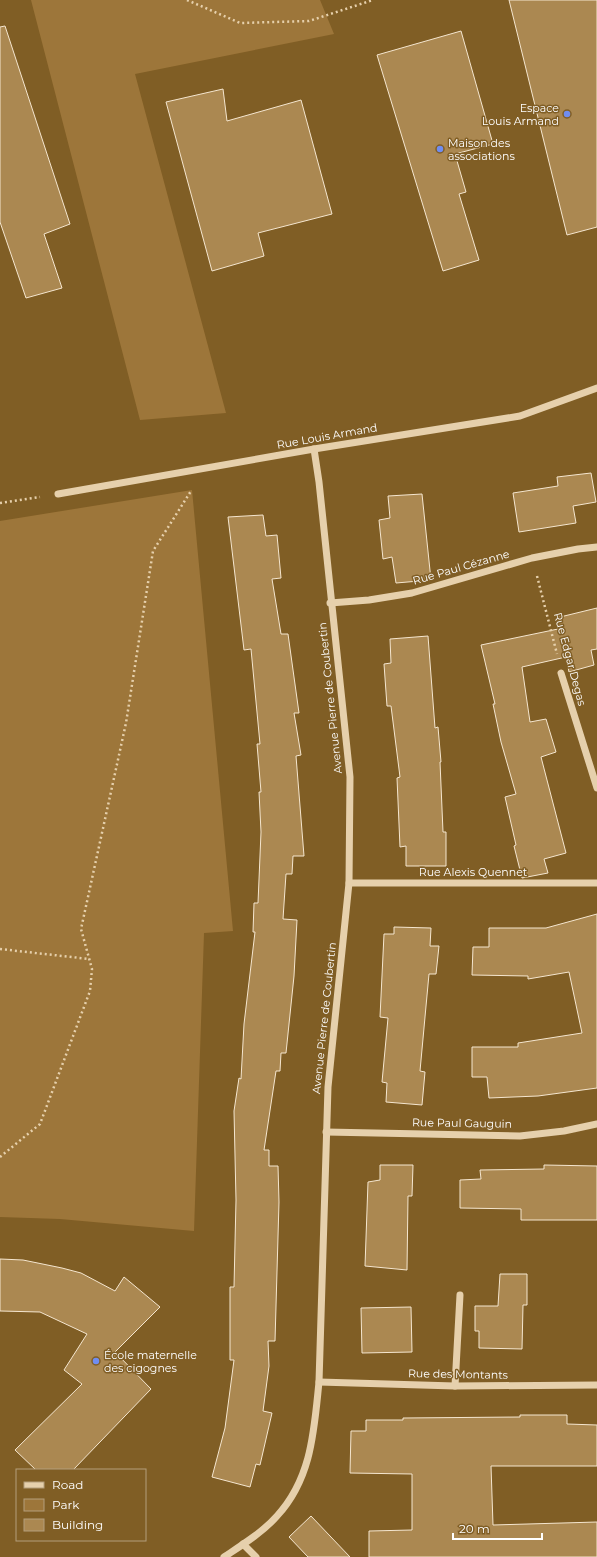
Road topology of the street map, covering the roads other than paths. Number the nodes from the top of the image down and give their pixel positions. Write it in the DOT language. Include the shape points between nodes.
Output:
graph roads {
  1 [pos="597,388"];
  2 [pos="314,448"];
  3 [pos="58,494"];
  4 [pos="597,548"];
  5 [pos="330,603"];
  6 [pos="562,673"];
  7 [pos="597,788"];
  8 [pos="349,883"];
  9 [pos="597,883"];
  10 [pos="597,1124"];
  11 [pos="326,1132"];
  12 [pos="460,1295"];
  13 [pos="319,1382"];
  14 [pos="597,1385"];
  15 [pos="455,1386"];
  16 [pos="243,1544"];
  17 [pos="224,1557"];
  18 [pos="256,1557"];
  1 -- 2 [label="street, Rue Louis Armand" via="520,416"];
  2 -- 3 [label="street, Rue Louis Armand"];
  2 -- 5 [label="street, Avenue Pierre de Coubertin"];
  4 -- 5 [label="street, Rue Paul Cézanne" via="532,558 412,593"];
  5 -- 8 [label="street, Avenue Pierre de Coubertin" via="350,777"];
  6 -- 7 [label="street, Rue Edgar Degas"];
  8 -- 9 [label="street, Rue Alexis Quennet"];
  8 -- 11 [label="street, Avenue Pierre de Coubertin" via="328,1087"];
  10 -- 11 [label="street, Rue Paul Gauguin" via="520,1136"];
  11 -- 13 [label="street, Avenue Pierre de Coubertin"];
  12 -- 15 [label="street"];
  13 -- 15 [label="street, Rue des Montants"];
  13 -- 16 [label="street, Avenue Pierre de Coubertin" via="306,1470 294,1493 277,1516"];
  14 -- 15 [label="street, Rue des Montants"];
  16 -- 17 [label="street, Avenue Pierre de Coubertin"];
  16 -- 18 [label="street"];
}
